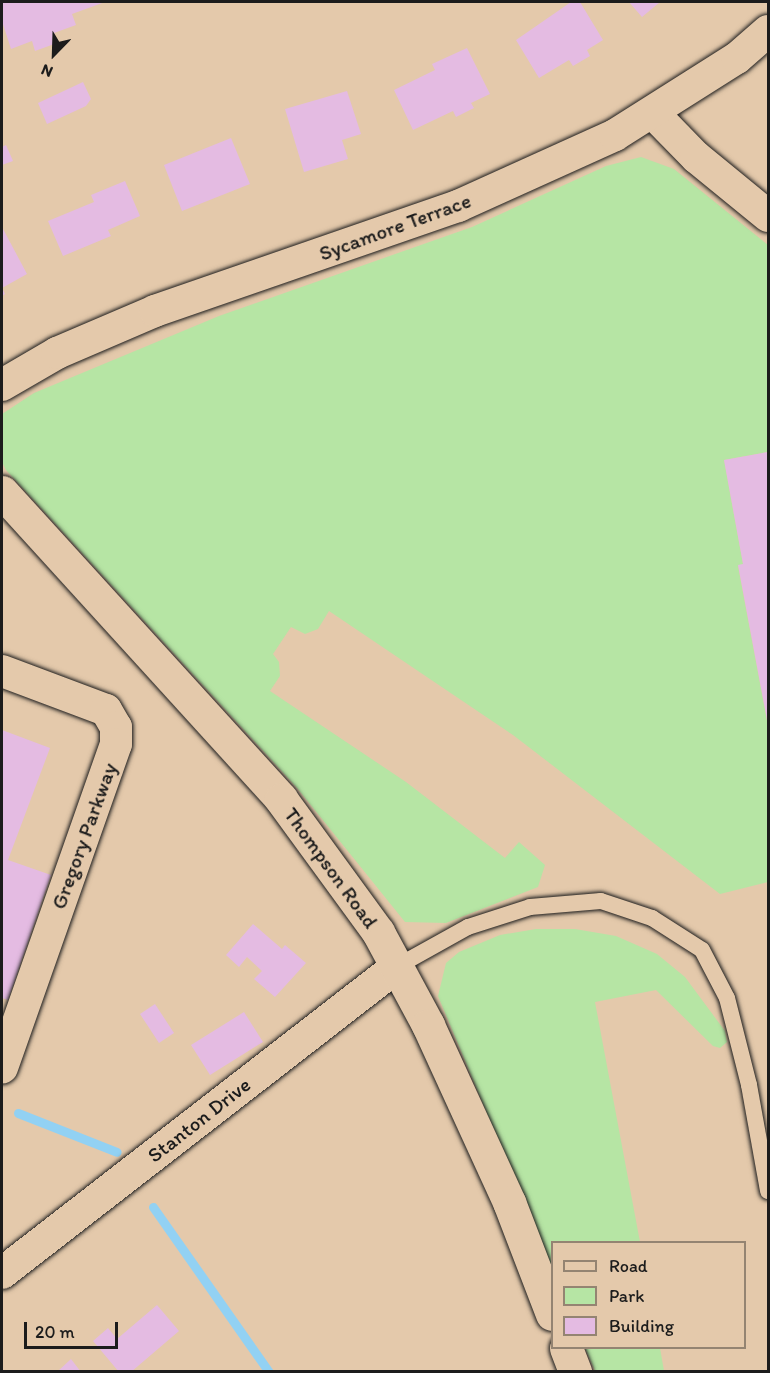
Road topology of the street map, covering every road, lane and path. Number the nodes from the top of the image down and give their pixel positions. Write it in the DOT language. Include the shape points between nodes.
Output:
graph roads {
  1 [pos="768,31"];
  2 [pos="653,113"];
  3 [pos="768,216"];
  4 [pos="2,385"];
  5 [pos="2,492"];
  6 [pos="2,671"];
  7 [pos="396,967"];
  8 [pos="2,1068"];
  9 [pos="766,1164"];
  10 [pos="768,1191"];
  11 [pos="2,1273"];
  12 [pos="551,1311"];
  13 [pos="567,1349"];
  14 [pos="575,1371"];
  1 -- 2 [label="street, Sycamore Terrace" via="737,58"];
  2 -- 3 [label="street" via="696,157"];
  2 -- 4 [label="street, Sycamore Terrace" via="615,135 458,206 155,311 57,353"];
  5 -- 7 [label="street, Thompson Road" via="281,799 378,932"];
  6 -- 8 [label="street, Gregory Parkway" via="106,710 116,727 116,744"];
  7 -- 9 [label="lane" via="468,927 530,907 601,901 652,918 702,950 727,998"];
  7 -- 11 [label="street, Stanton Drive"];
  7 -- 12 [label="street, Thompson Road" via="509,1202"];
  9 -- 10 [label="lane"];
  13 -- 14 [label="street"];
}
